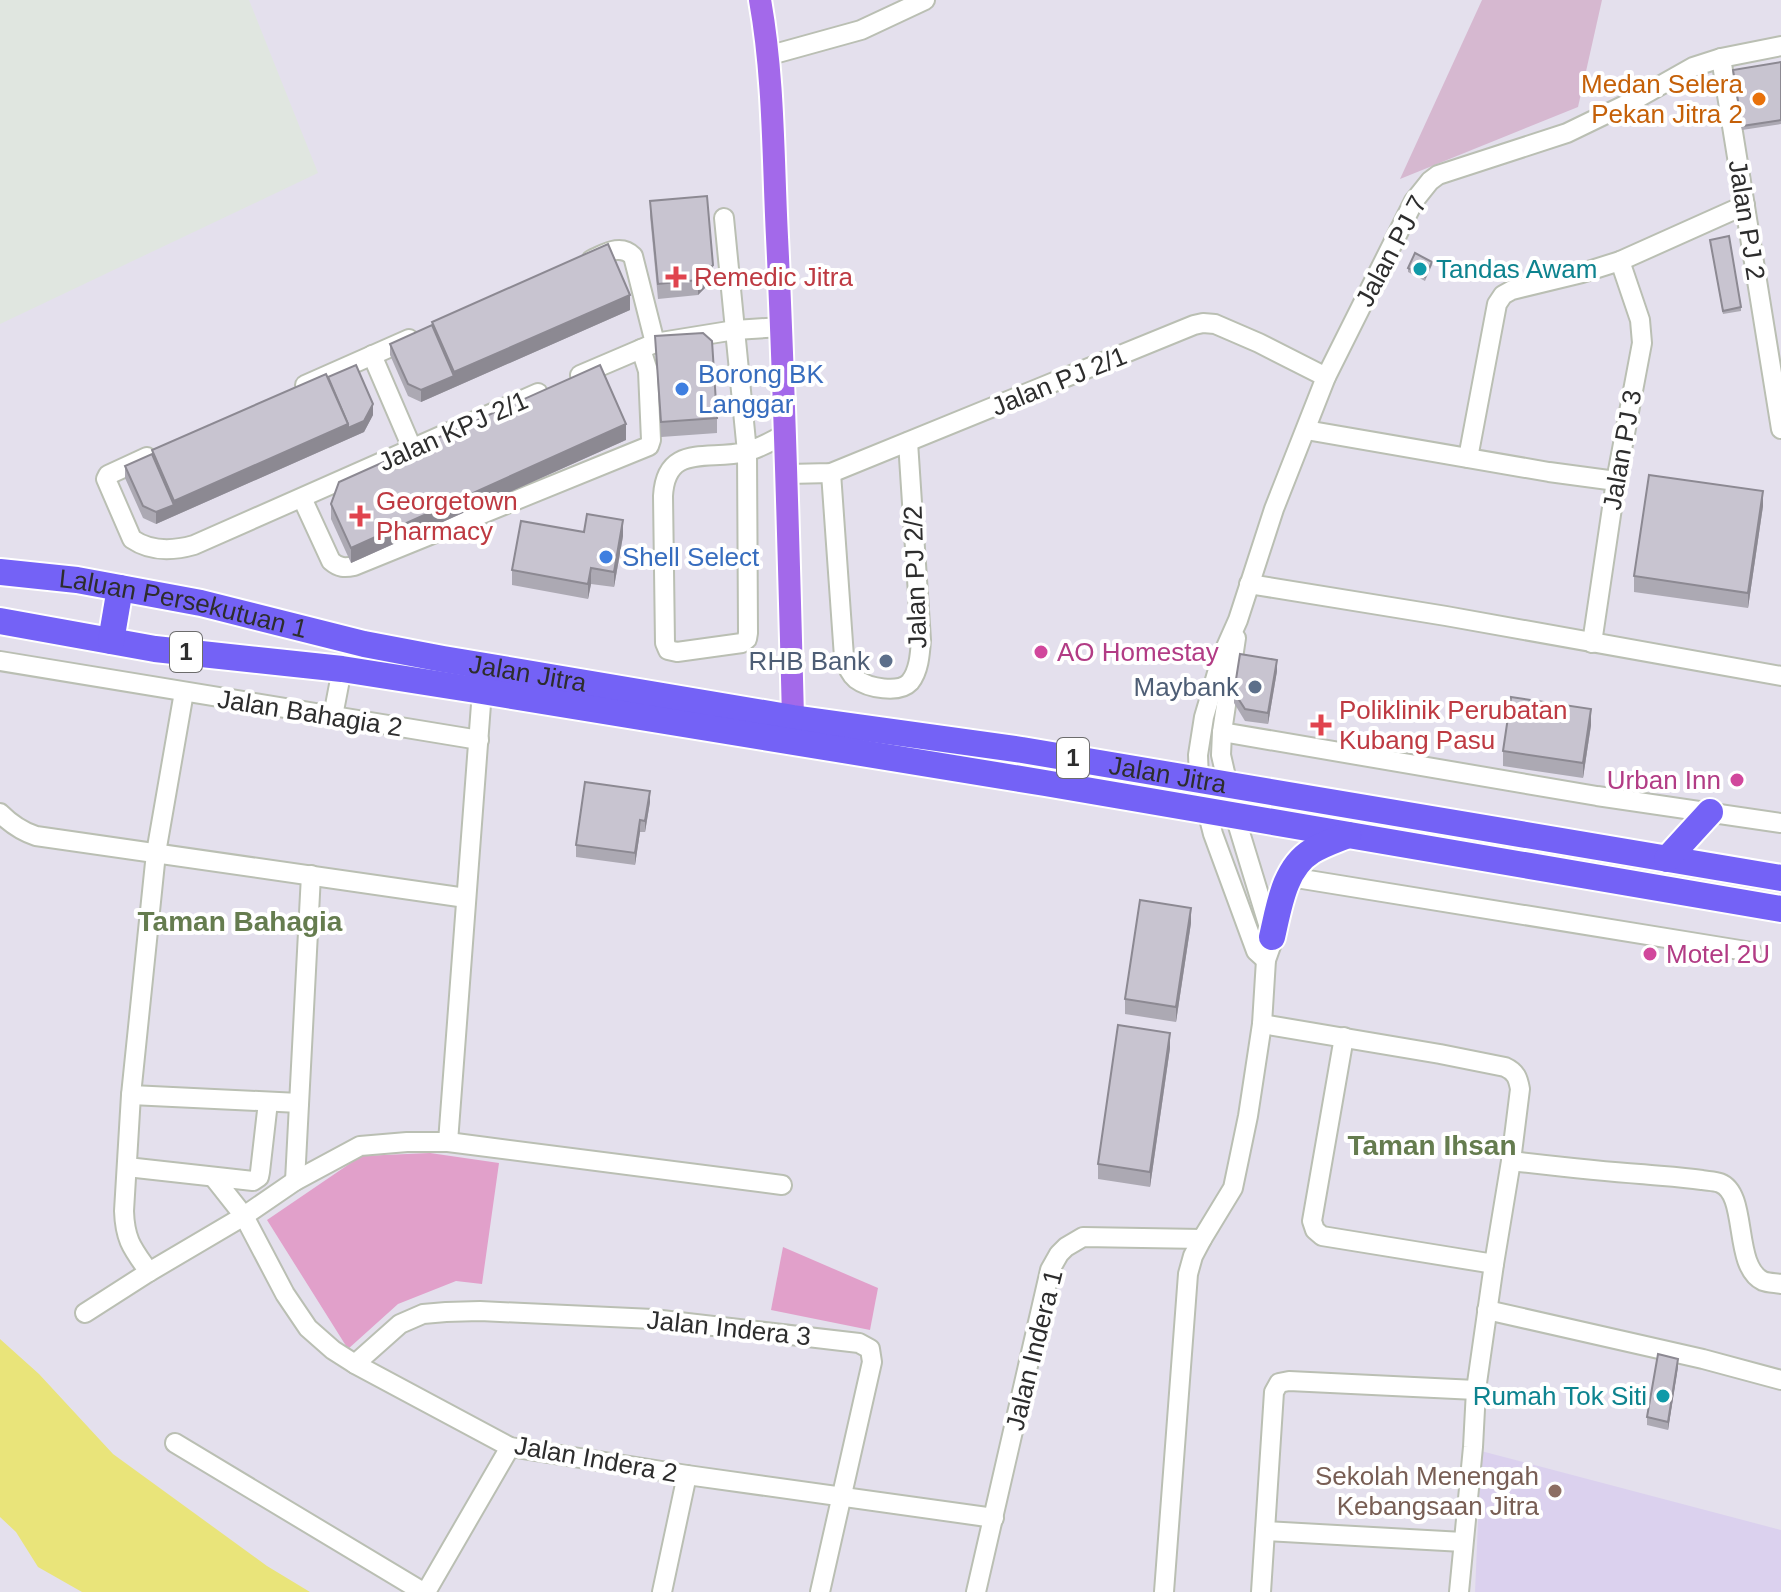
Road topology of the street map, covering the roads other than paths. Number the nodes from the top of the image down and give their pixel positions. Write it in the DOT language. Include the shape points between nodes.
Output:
graph roads {
  1 [pos="760,0"];
  2 [pos="925,0"];
  3 [pos="1781,46"];
  4 [pos="767,56"];
  5 [pos="1721,58"];
  6 [pos="1745,205"];
  7 [pos="724,218"];
  8 [pos="1620,261"];
  9 [pos="574,268"];
  10 [pos="781,327"];
  11 [pos="430,330"];
  12 [pos="735,330"];
  13 [pos="648,346"];
  14 [pos="372,355"];
  15 [pos="1326,377"];
  16 [pos="283,395"];
  17 [pos="1781,429"];
  18 [pos="1306,430"];
  19 [pos="786,434"];
  20 [pos="908,442"];
  21 [pos="412,448"];
  22 [pos="162,450"];
  23 [pos="747,452"];
  24 [pos="1468,458"];
  25 [pos="831,473"];
  26 [pos="788,474"];
  27 [pos="1616,481"];
  28 [pos="302,498"];
  29 [pos="0,572"];
  30 [pos="1249,584"];
  31 [pos="120,588"];
  32 [pos="1238,620"];
  33 [pos="0,621"];
  34 [pos="111,641"];
  35 [pos="1592,643"];
  36 [pos="364,644"];
  37 [pos="0,661"];
  38 [pos="342,669"];
  39 [pos="374,675"];
  40 [pos="1781,676"];
  41 [pos="482,691"];
  42 [pos="184,692"];
  43 [pos="333,716"];
  44 [pos="793,718"];
  45 [pos="1222,732"];
  46 [pos="479,740"];
  47 [pos="1199,779"];
  48 [pos="1227,784"];
  49 [pos="1207,811"];
  50 [pos="1710,812"];
  51 [pos="0,813"];
  52 [pos="1235,816"];
  53 [pos="1781,823"];
  54 [pos="1348,835"];
  55 [pos="156,853"];
  56 [pos="1667,859"];
  57 [pos="311,875"];
  58 [pos="1290,877"];
  59 [pos="1781,878"];
  60 [pos="466,898"];
  61 [pos="1781,909"];
  62 [pos="1269,948"];
  63 [pos="1752,952"];
  64 [pos="1262,1024"];
  65 [pos="1344,1037"];
  66 [pos="131,1095"];
  67 [pos="268,1102"];
  68 [pos="299,1103"];
  69 [pos="448,1142"];
  70 [pos="1511,1161"];
  71 [pos="127,1167"];
  72 [pos="214,1178"];
  73 [pos="295,1181"];
  74 [pos="782,1185"];
  75 [pos="244,1216"];
  76 [pos="1202,1239"];
  77 [pos="1494,1264"];
  78 [pos="149,1272"];
  79 [pos="1781,1284"];
  80 [pos="1487,1310"];
  81 [pos="85,1313"];
  82 [pos="355,1364"];
  83 [pos="1781,1380"];
  84 [pos="1476,1390"];
  85 [pos="175,1443"];
  86 [pos="510,1447"];
  87 [pos="687,1475"];
  88 [pos="841,1496"];
  89 [pos="994,1518"];
  90 [pos="1265,1531"];
  91 [pos="1463,1542"];
  92 [pos="424,1592"];
  93 [pos="662,1592"];
  94 [pos="820,1592"];
  95 [pos="976,1592"];
  96 [pos="1164,1592"];
  97 [pos="1261,1592"];
  98 [pos="1459,1592"];
  1 -- 4 [label="main road"];
  2 -- 4 [label="street" via="861,30"];
  3 -- 5 [label="street, Jalan PJ 7"];
  4 -- 10 [label="main road"];
  5 -- 6 [label="street, Jalan PJ 2"];
  5 -- 15 [label="street, Jalan PJ 7" via="1693,67 1567,133 1430,181 1402,221"];
  6 -- 8 [label="street"];
  6 -- 17 [label="street, Jalan PJ 2"];
  7 -- 12 [label="street"];
  8 -- 24 [label="street" via="1512,290 1500,299"];
  8 -- 27 [label="street, Jalan PJ 3" via="1640,320 1642,343"];
  9 -- 13 [label="street" via="617,249 630,252"];
  10 -- 12 [label="street, Jalan KPJ 2/1"];
  10 -- 19 [label="main road"];
  11 -- 14 [label="street"];
  12 -- 13 [label="street, Jalan KPJ 2/1"];
  12 -- 23 [label="street"];
  13 -- 21 [label="street, Jalan KPJ 2/1"];
  13 -- 28 [label="street" via="649,446 344,568 331,561"];
  14 -- 16 [label="street"];
  14 -- 21 [label="street"];
  15 -- 18 [label="street, Jalan PJ 7"];
  15 -- 20 [label="street, Jalan PJ 2/1" via="1203,323"];
  18 -- 24 [label="street"];
  18 -- 30 [label="street, Jalan PJ 7"];
  19 -- 23 [label="street"];
  19 -- 26 [label="main road"];
  20 -- 25 [label="street, Jalan PJ 2/1"];
  20 -- 25 [label="street, Jalan PJ 2/2" via="921,640 917,669 907,686 869,686 853,676 844,657"];
  21 -- 28 [label="street, Jalan KPJ 2/1"];
  22 -- 28 [label="street, Jalan KPJ 2/1" via="106,479 132,539 151,549 194,545"];
  23 -- 23 [label="street" via="747,639 668,650 663,496 667,473 682,459"];
  24 -- 27 [label="street"];
  25 -- 26 [label="street, Jalan PJ 2/1"];
  26 -- 44 [label="main road"];
  27 -- 35 [label="street, Jalan PJ 3"];
  29 -- 31 [label="highway, Laluan Persekutuan 1 / 1"];
  30 -- 32 [label="street, Jalan PJ 7"];
  30 -- 35 [label="street"];
  31 -- 34 [label="highway"];
  31 -- 36 [label="highway, Laluan Persekutuan 1 / 1"];
  32 -- 45 [label="street"];
  32 -- 47 [label="street" via="1204,717"];
  33 -- 34 [label="highway, Laluan Persekutuan 1 / 1"];
  34 -- 38 [label="highway, Laluan Persekutuan 1 / 1"];
  35 -- 40 [label="street"];
  36 -- 44 [label="highway, Jalan Jitra / 1"];
  37 -- 42 [label="street, Jalan Bahagia 2"];
  38 -- 39 [label="highway, Laluan Persekutuan 1 / 1"];
  38 -- 43 [label="street"];
  39 -- 41 [label="highway, Jalan Jitra / 1"];
  41 -- 46 [label="street"];
  41 -- 49 [label="highway, Jalan Jitra / 1"];
  42 -- 43 [label="street, Jalan Bahagia 2"];
  42 -- 55 [label="street"];
  43 -- 46 [label="street, Jalan Bahagia 2"];
  44 -- 47 [label="highway, Jalan Jitra / 1"];
  45 -- 48 [label="street"];
  45 -- 50 [label="street"];
  46 -- 60 [label="street"];
  47 -- 48 [label="highway, Jalan Jitra / 1"];
  47 -- 49 [label="street"];
  48 -- 52 [label="street"];
  48 -- 56 [label="highway, Jalan Jitra / 1"];
  49 -- 52 [label="highway, Jalan Jitra / 1"];
  49 -- 62 [label="street" via="1256,951"];
  50 -- 53 [label="street"];
  50 -- 56 [label="highway"];
  51 -- 55 [label="street" via="36,836"];
  52 -- 54 [label="highway, Jalan Jitra / 1"];
  52 -- 62 [label="street"];
  54 -- 58 [label="highway" via="1303,857"];
  54 -- 61 [label="highway, Jalan Jitra / 1"];
  55 -- 57 [label="street"];
  55 -- 66 [label="street"];
  56 -- 59 [label="highway, Jalan Jitra / 1"];
  57 -- 60 [label="street"];
  57 -- 68 [label="street"];
  58 -- 62 [label="highway"];
  58 -- 63 [label="street"];
  60 -- 69 [label="street"];
  62 -- 64 [label="street"];
  64 -- 65 [label="street"];
  64 -- 76 [label="street" via="1233,1188"];
  65 -- 70 [label="street" via="1513,1070 1520,1089"];
  65 -- 77 [label="street" via="1312,1221 1315,1230 1322,1236"];
  66 -- 67 [label="street"];
  66 -- 71 [label="street"];
  67 -- 68 [label="street"];
  67 -- 72 [label="street" via="259,1177"];
  68 -- 73 [label="street"];
  69 -- 73 [label="street" via="360,1146"];
  69 -- 74 [label="street"];
  70 -- 77 [label="street"];
  70 -- 79 [label="street" via="1721,1183 1736,1202 1754,1274"];
  71 -- 72 [label="street"];
  71 -- 78 [label="street" via="124,1229"];
  72 -- 75 [label="street, Jalan Indera 2"];
  73 -- 75 [label="street"];
  75 -- 78 [label="street"];
  75 -- 82 [label="street, Jalan Indera 2" via="308,1328"];
  76 -- 89 [label="street, Jalan Indera 1" via="1083,1237 1059,1254 1050,1270"];
  76 -- 96 [label="street" via="1188,1274"];
  77 -- 80 [label="street"];
  78 -- 81 [label="street"];
  80 -- 83 [label="street"];
  80 -- 84 [label="street"];
  82 -- 86 [label="street, Jalan Indera 2"];
  82 -- 88 [label="street, Jalan Indera 3" via="400,1324 446,1312 653,1319 859,1343 870,1349 872,1362"];
  84 -- 90 [label="street" via="1279,1383 1274,1392"];
  84 -- 91 [label="street"];
  85 -- 92 [label="street"];
  86 -- 87 [label="street, Jalan Indera 2"];
  86 -- 92 [label="street"];
  87 -- 88 [label="street, Jalan Indera 2"];
  87 -- 93 [label="street"];
  88 -- 89 [label="street, Jalan Indera 2"];
  88 -- 94 [label="street, Jalan Indera 3"];
  89 -- 95 [label="street, Jalan Indera 1"];
  90 -- 91 [label="street"];
  90 -- 97 [label="street"];
  91 -- 98 [label="street"];
}
